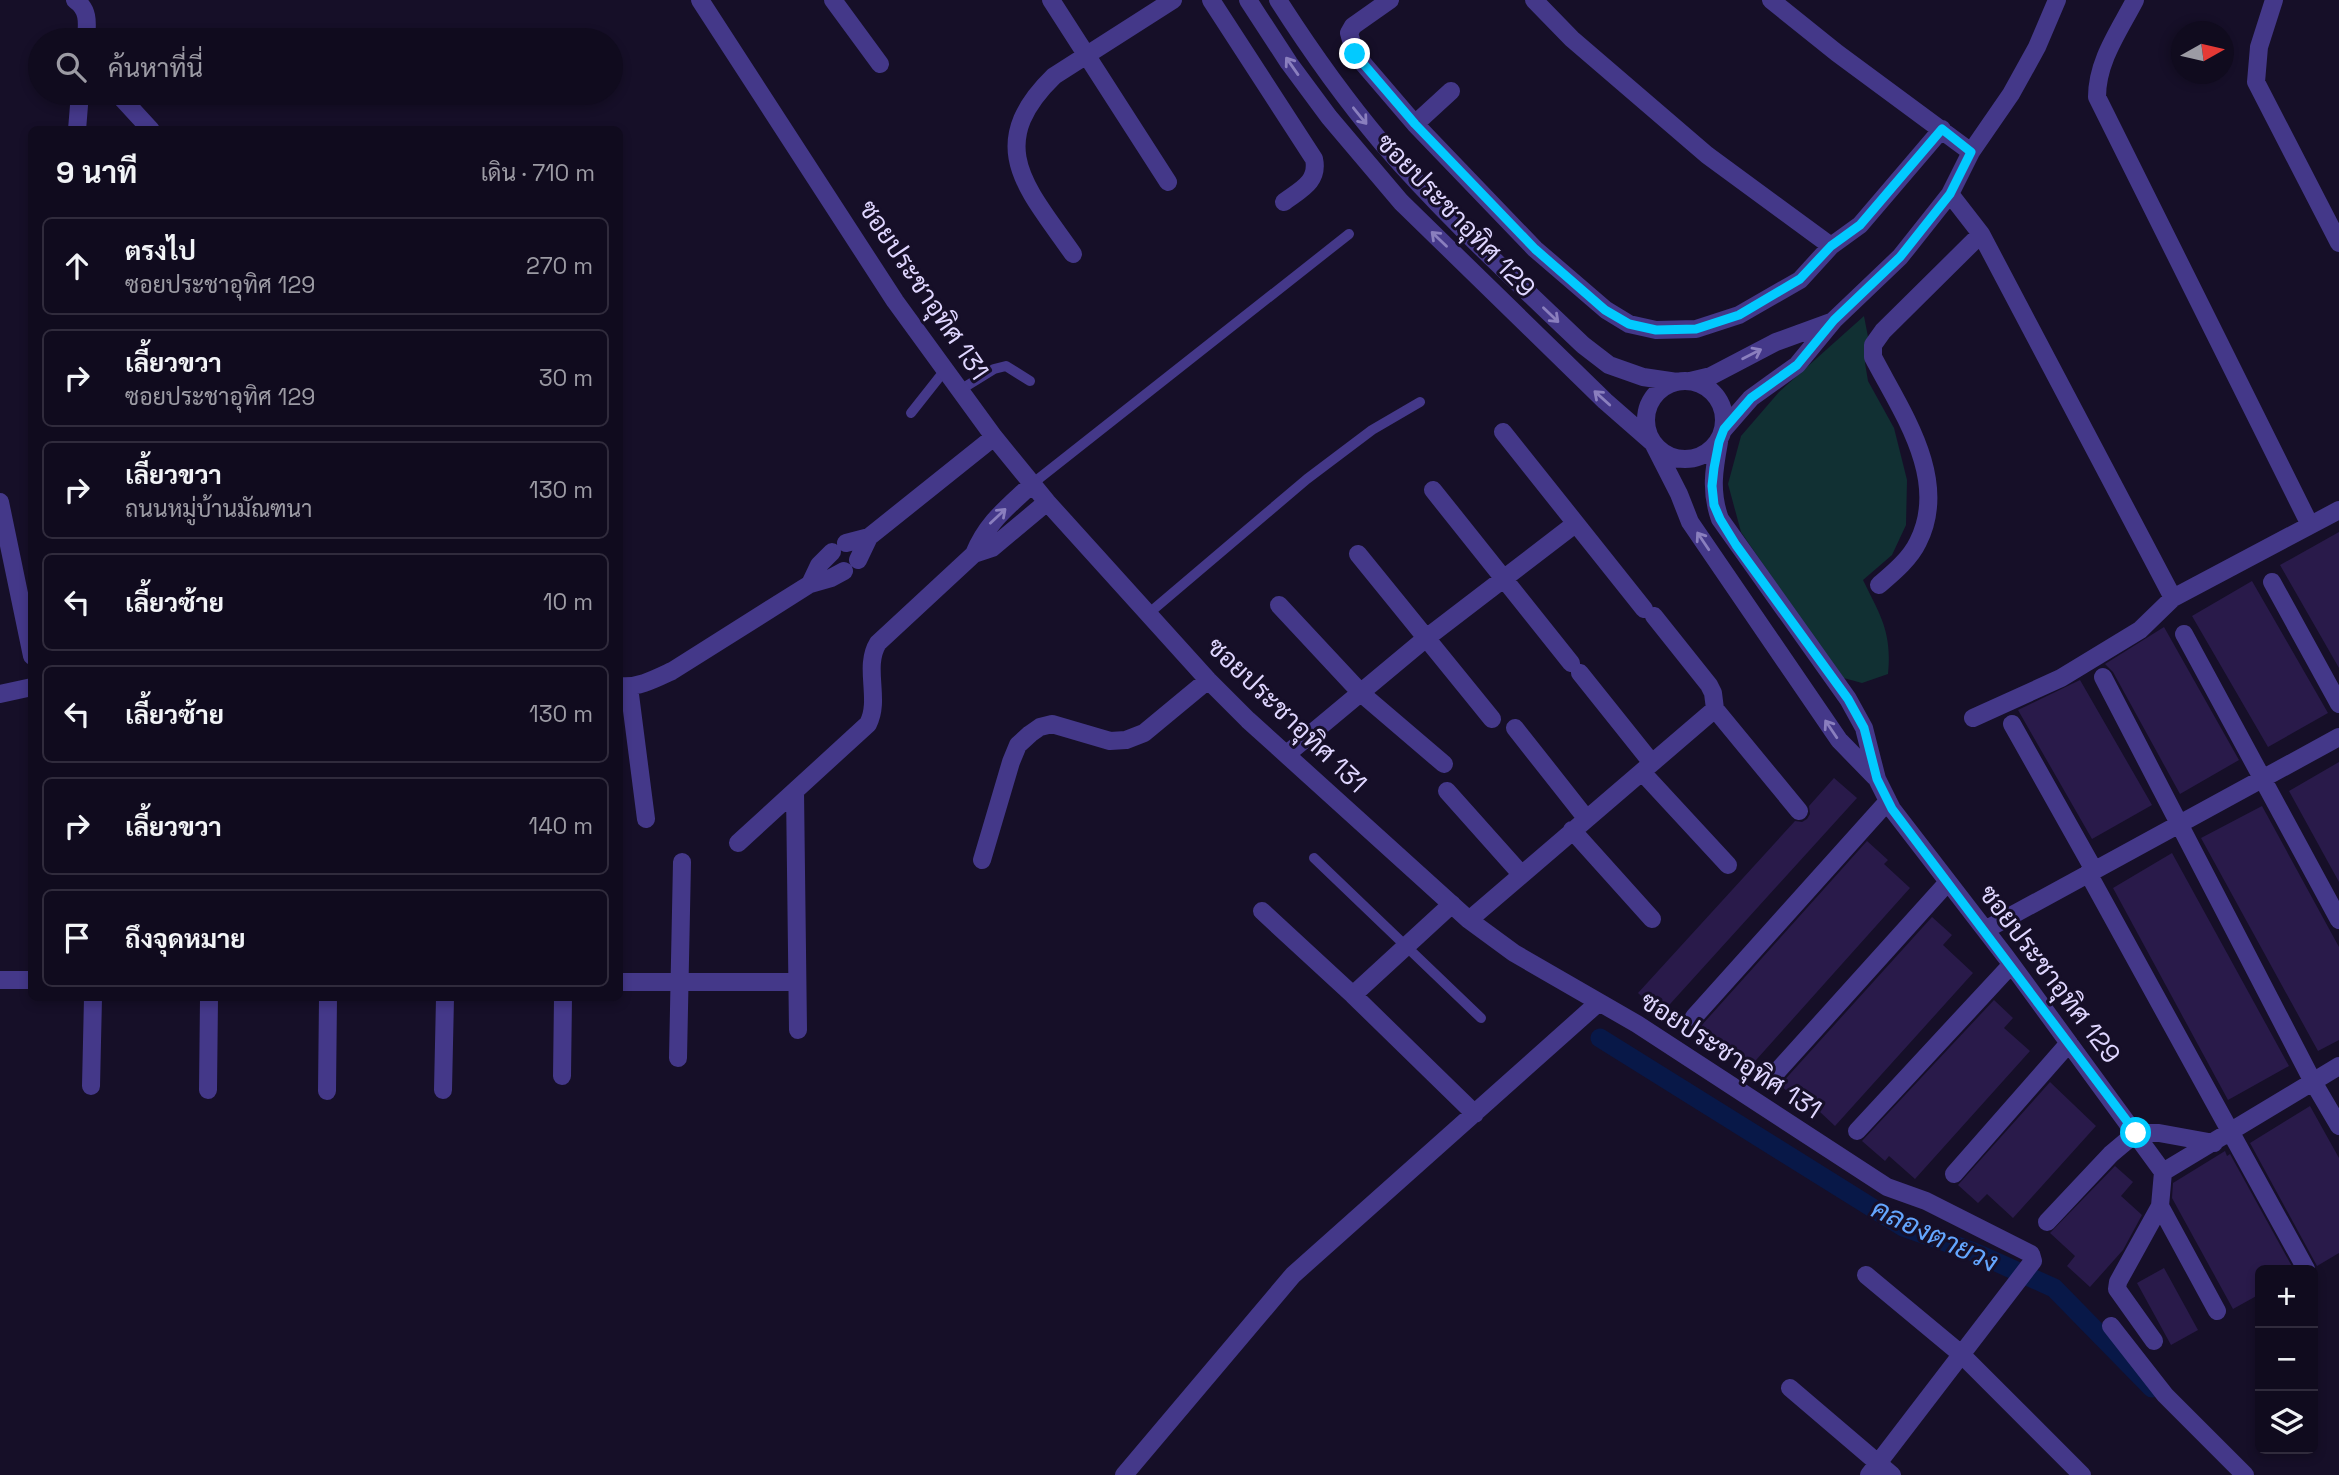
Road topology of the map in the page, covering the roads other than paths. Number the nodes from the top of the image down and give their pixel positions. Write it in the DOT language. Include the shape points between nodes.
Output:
graph roads {
  1 [pos="75,0"];
  2 [pos="700,0"];
  3 [pos="833,0"];
  4 [pos="1051,0"];
  5 [pos="1173,0"];
  6 [pos="1211,0"];
  7 [pos="1248,0"];
  8 [pos="1278,0"];
  9 [pos="1390,0"];
  10 [pos="1534,0"];
  11 [pos="1770,0"];
  12 [pos="2057,0"];
  13 [pos="2135,0"];
  14 [pos="2274,0"];
  15 [pos="86,28"];
  16 [pos="1086,55"];
  17 [pos="880,64"];
  18 [pos="1451,91"];
  19 [pos="79,105"];
  20 [pos="128,105"];
  21 [pos="1415,124"];
  22 [pos="77,126"];
  23 [pos="147,126"];
  24 [pos="1942,129"];
  25 [pos="1971,152"];
  26 [pos="1168,182"];
  27 [pos="1950,194"];
  28 [pos="1284,202"];
  29 [pos="1349,234"];
  30 [pos="1981,234"];
  31 [pos="2339,243"];
  32 [pos="1831,246"];
  33 [pos="1073,254"];
  34 [pos="1834,320"];
  35 [pos="945,370"];
  36 [pos="1030,381"];
  37 [pos="1683,381"];
  38 [pos="960,390"];
  39 [pos="1420,402"];
  40 [pos="911,413"];
  41 [pos="1503,432"];
  42 [pos="1721,436"];
  43 [pos="994,437"];
  44 [pos="1653,443"];
  45 [pos="1032,484"];
  46 [pos="1433,490"];
  47 [pos="0,502"];
  48 [pos="1047,502"];
  49 [pos="2339,510"];
  50 [pos="1575,524"];
  51 [pos="2311,525"];
  52 [pos="869,537"];
  53 [pos="974,554"];
  54 [pos="1358,554"];
  55 [pos="1503,577"];
  56 [pos="2272,582"];
  57 [pos="810,583"];
  58 [pos="1879,585"];
  59 [pos="2173,598"];
  60 [pos="1279,605"];
  61 [pos="1148,614"];
  62 [pos="2183,634"];
  63 [pos="28,637"];
  64 [pos="1425,639"];
  65 [pos="2103,677"];
  66 [pos="1208,680"];
  67 [pos="624,686"];
  68 [pos="28,688"];
  69 [pos="0,694"];
  70 [pos="1362,694"];
  71 [pos="2339,704"];
  72 [pos="1715,709"];
  73 [pos="1973,718"];
  74 [pos="1492,719"];
  75 [pos="2012,724"];
  76 [pos="1515,728"];
  77 [pos="2339,737"];
  78 [pos="1287,754"];
  79 [pos="1444,764"];
  80 [pos="1647,767"];
  81 [pos="1877,779"];
  82 [pos="2262,779"];
  83 [pos="795,791"];
  84 [pos="1447,791"];
  85 [pos="1888,801"];
  86 [pos="1799,811"];
  87 [pos="1586,818"];
  88 [pos="646,820"];
  89 [pos="2178,823"];
  90 [pos="1572,830"];
  91 [pos="738,843"];
  92 [pos="1314,858"];
  93 [pos="982,860"];
  94 [pos="682,862"];
  95 [pos="1728,865"];
  96 [pos="2091,872"];
  97 [pos="1521,874"];
  98 [pos="1948,882"];
  99 [pos="1452,904"];
  100 [pos="1262,911"];
  101 [pos="1652,919"];
  102 [pos="1469,920"];
  103 [pos="2339,920"];
  104 [pos="1985,930"];
  105 [pos="1407,946"];
  106 [pos="2011,965"];
  107 [pos="0,980"];
  108 [pos="28,980"];
  109 [pos="623,982"];
  110 [pos="679,982"];
  111 [pos="797,982"];
  112 [pos="1353,995"];
  113 [pos="93,1001"];
  114 [pos="209,1001"];
  115 [pos="328,1001"];
  116 [pos="445,1001"];
  117 [pos="563,1001"];
  118 [pos="1598,1003"];
  119 [pos="1694,1017"];
  120 [pos="1481,1018"];
  121 [pos="798,1030"];
  122 [pos="2070,1043"];
  123 [pos="678,1058"];
  124 [pos="2339,1066"];
  125 [pos="562,1076"];
  126 [pos="1773,1076"];
  127 [pos="2312,1080"];
  128 [pos="91,1086"];
  129 [pos="208,1090"];
  130 [pos="443,1090"];
  131 [pos="327,1091"];
  132 [pos="1475,1114"];
  133 [pos="2339,1126"];
  134 [pos="1857,1131"];
  135 [pos="2136,1133"];
  136 [pos="2229,1133"];
  137 [pos="2214,1143"];
  138 [pos="2163,1172"];
  139 [pos="1954,1174"];
  140 [pos="2160,1206"];
  141 [pos="2047,1222"];
  142 [pos="2304,1265"];
  143 [pos="1866,1275"];
  144 [pos="2217,1311"];
  145 [pos="2111,1326"];
  146 [pos="2154,1341"];
  147 [pos="1961,1354"];
  148 [pos="1790,1388"];
  149 [pos="1880,1471"];
  150 [pos="1124,1475"];
  151 [pos="2082,1475"];
  152 [pos="2245,1475"];
  1 -- 15 [label="street" via="86,13"];
  2 -- 35 [label="street, ซอยประชาอุทิศ 131" via="895,301"];
  3 -- 17 [label="street"];
  4 -- 16 [label="street"];
  5 -- 16 [label="street"];
  6 -- 28 [label="street" via="1314,159 1314,177"];
  44 -- 7 [label="street, ซอยประชาอุทิศ 129, one-way" via="1394,193 1329,117"];
  8 -- 37 [label="street, ซอยประชาอุทิศ 129, one-way" via="1339,90 1422,188 1583,345 1609,365 1643,377"];
  9 -- 21 [label="street" via="1353,26 1351,44"];
  10 -- 32 [label="street" via="1572,39 1707,155"];
  11 -- 24 [label="street"];
  12 -- 25 [label="street" via="2011,94"];
  13 -- 51 [label="street" via="2101,66 2097,97"];
  14 -- 31 [label="street" via="2259,47 2256,82"];
  16 -- 26 [label="street"];
  16 -- 33 [label="street" via="1037,92 1018,128 1016,147 1026,186"];
  18 -- 21 [label="street"];
  19 -- 22 [label="street"];
  20 -- 23 [label="street"];
  21 -- 32 [label="street" via="1535,249 1605,310 1629,324 1656,330 1696,329 1739,315 1800,279"];
  24 -- 25 [label="street"];
  24 -- 32 [label="street" via="1860,225"];
  25 -- 27 [label="street"];
  27 -- 30 [label="street"];
  27 -- 34 [label="street" via="1900,257"];
  29 -- 45 [label="lane"];
  30 -- 58 [label="street" via="1873,345 1873,357 1910,424 1927,485 1927,521 1918,544"];
  30 -- 59 [label="street"];
  37 -- 34 [label="street, one-way" via="1711,376 1776,342"];
  34 -- 42 [label="street" via="1797,365 1751,398"];
  35 -- 38 [label="street, ซอยประชาอุทิศ 131"];
  35 -- 40 [label="lane"];
  36 -- 38 [label="lane" via="1006,366"];
  37 -- 42 [label="street, ซอยประชาอุทิศ 129" via="1703,385 1721,403 1725,416"];
  37 -- 44 [label="street, ซอยประชาอุทิศ 129" via="1665,386 1648,406 1647,431"];
  38 -- 43 [label="street, ซอยประชาอุทิศ 131"];
  39 -- 61 [label="lane" via="1372,430 1307,479"];
  41 -- 50 [label="street"];
  42 -- 44 [label="street, ซอยประชาอุทิศ 129" via="1710,451 1686,460 1662,453"];
  42 -- 81 [label="street, ซอยประชาอุทิศ 129" via="1712,486 1720,519 1848,699 1864,728"];
  43 -- 45 [label="street, ซอยประชาอุทิศ 131"];
  43 -- 52 [label="street"];
  81 -- 44 [label="street, ซอยประชาอุทิศ 129, one-way" via="1839,740 1690,522"];
  45 -- 48 [label="street, ซอยประชาอุทิศ 131"];
  53 -- 45 [label="street, one-way" via="989,524"];
  46 -- 55 [label="street"];
  47 -- 63 [label="street"];
  48 -- 53 [label="street" via="992,548"];
  48 -- 61 [label="street, ซอยประชาอุทิศ 131"];
  49 -- 51 [label="street"];
  50 -- 55 [label="street"];
  50 -- 72 [label="street" via="1709,685"];
  51 -- 59 [label="street"];
  52 -- 57 [label="street" via="839,548 820,565"];
  52 -- 57 [label="street" via="851,566"];
  53 -- 83 [label="street" via="878,643 872,652 874,713"];
  54 -- 64 [label="street"];
  55 -- 64 [label="street"];
  55 -- 80 [label="street"];
  56 -- 71 [label="street"];
  57 -- 67 [label="street" via="672,671"];
  59 -- 73 [label="street" via="2140,630 2061,678"];
  60 -- 70 [label="street"];
  61 -- 66 [label="street, ซอยประชาอุทิศ 131"];
  62 -- 82 [label="street"];
  64 -- 70 [label="street"];
  64 -- 74 [label="street"];
  65 -- 89 [label="street"];
  66 -- 78 [label="street, ซอยประชาอุทิศ 131"];
  66 -- 93 [label="street" via="1144,733 1126,740 1110,741 1052,724 1030,734 1018,745 1011,762"];
  67 -- 88 [label="street"];
  68 -- 69 [label="street"];
  70 -- 78 [label="street"];
  70 -- 79 [label="street"];
  72 -- 80 [label="street"];
  72 -- 86 [label="street"];
  75 -- 96 [label="street"];
  76 -- 87 [label="street"];
  77 -- 82 [label="street"];
  78 -- 99 [label="street, ซอยประชาอุทิศ 131"];
  80 -- 87 [label="street"];
  80 -- 95 [label="street"];
  81 -- 85 [label="street, ซอยประชาอุทิศ 129"];
  82 -- 89 [label="street"];
  82 -- 103 [label="street"];
  83 -- 91 [label="street"];
  83 -- 111 [label="street"];
  84 -- 97 [label="street"];
  85 -- 98 [label="street, ซอยประชาอุทิศ 129"];
  85 -- 119 [label="street"];
  87 -- 90 [label="street"];
  89 -- 96 [label="street"];
  89 -- 127 [label="street"];
  90 -- 97 [label="street"];
  90 -- 101 [label="street"];
  92 -- 105 [label="lane"];
  94 -- 110 [label="street"];
  96 -- 104 [label="street"];
  96 -- 136 [label="street"];
  97 -- 102 [label="street"];
  98 -- 104 [label="street, ซอยประชาอุทิศ 129"];
  98 -- 126 [label="street"];
  99 -- 102 [label="street, ซอยประชาอุทิศ 131"];
  99 -- 105 [label="street"];
  100 -- 112 [label="street"];
  102 -- 118 [label="street, ซอยประชาอุทิศ 131"];
  104 -- 106 [label="street, ซอยประชาอุทิศ 129"];
  105 -- 112 [label="street"];
  105 -- 120 [label="lane"];
  106 -- 122 [label="street, ซอยประชาอุทิศ 129"];
  106 -- 134 [label="street"];
  107 -- 108 [label="street"];
  109 -- 110 [label="street"];
  110 -- 111 [label="street"];
  110 -- 123 [label="street"];
  111 -- 121 [label="street"];
  112 -- 132 [label="street"];
  113 -- 128 [label="street"];
  114 -- 129 [label="street"];
  115 -- 131 [label="street"];
  116 -- 130 [label="street"];
  117 -- 125 [label="street"];
  118 -- 132 [label="street"];
  118 -- 147 [label="street, ซอยประชาอุทิศ 131" via="1887,1187 1926,1201 2033,1257"];
  122 -- 135 [label="street, ซอยประชาอุทิศ 129"];
  122 -- 139 [label="street"];
  124 -- 127 [label="street"];
  127 -- 133 [label="street"];
  127 -- 136 [label="street"];
  132 -- 150 [label="street" via="1293,1275"];
  135 -- 137 [label="street"];
  135 -- 138 [label="street, ซอยประชาอุทิศ 129"];
  135 -- 141 [label="street"];
  136 -- 137 [label="street"];
  136 -- 142 [label="street"];
  137 -- 138 [label="street"];
  138 -- 140 [label="street"];
  140 -- 144 [label="street"];
  140 -- 146 [label="street" via="2117,1289"];
  143 -- 147 [label="street"];
  145 -- 152 [label="street" via="2165,1395"];
  147 -- 149 [label="street"];
  147 -- 151 [label="street"];
  148 -- 149 [label="street"];
}
